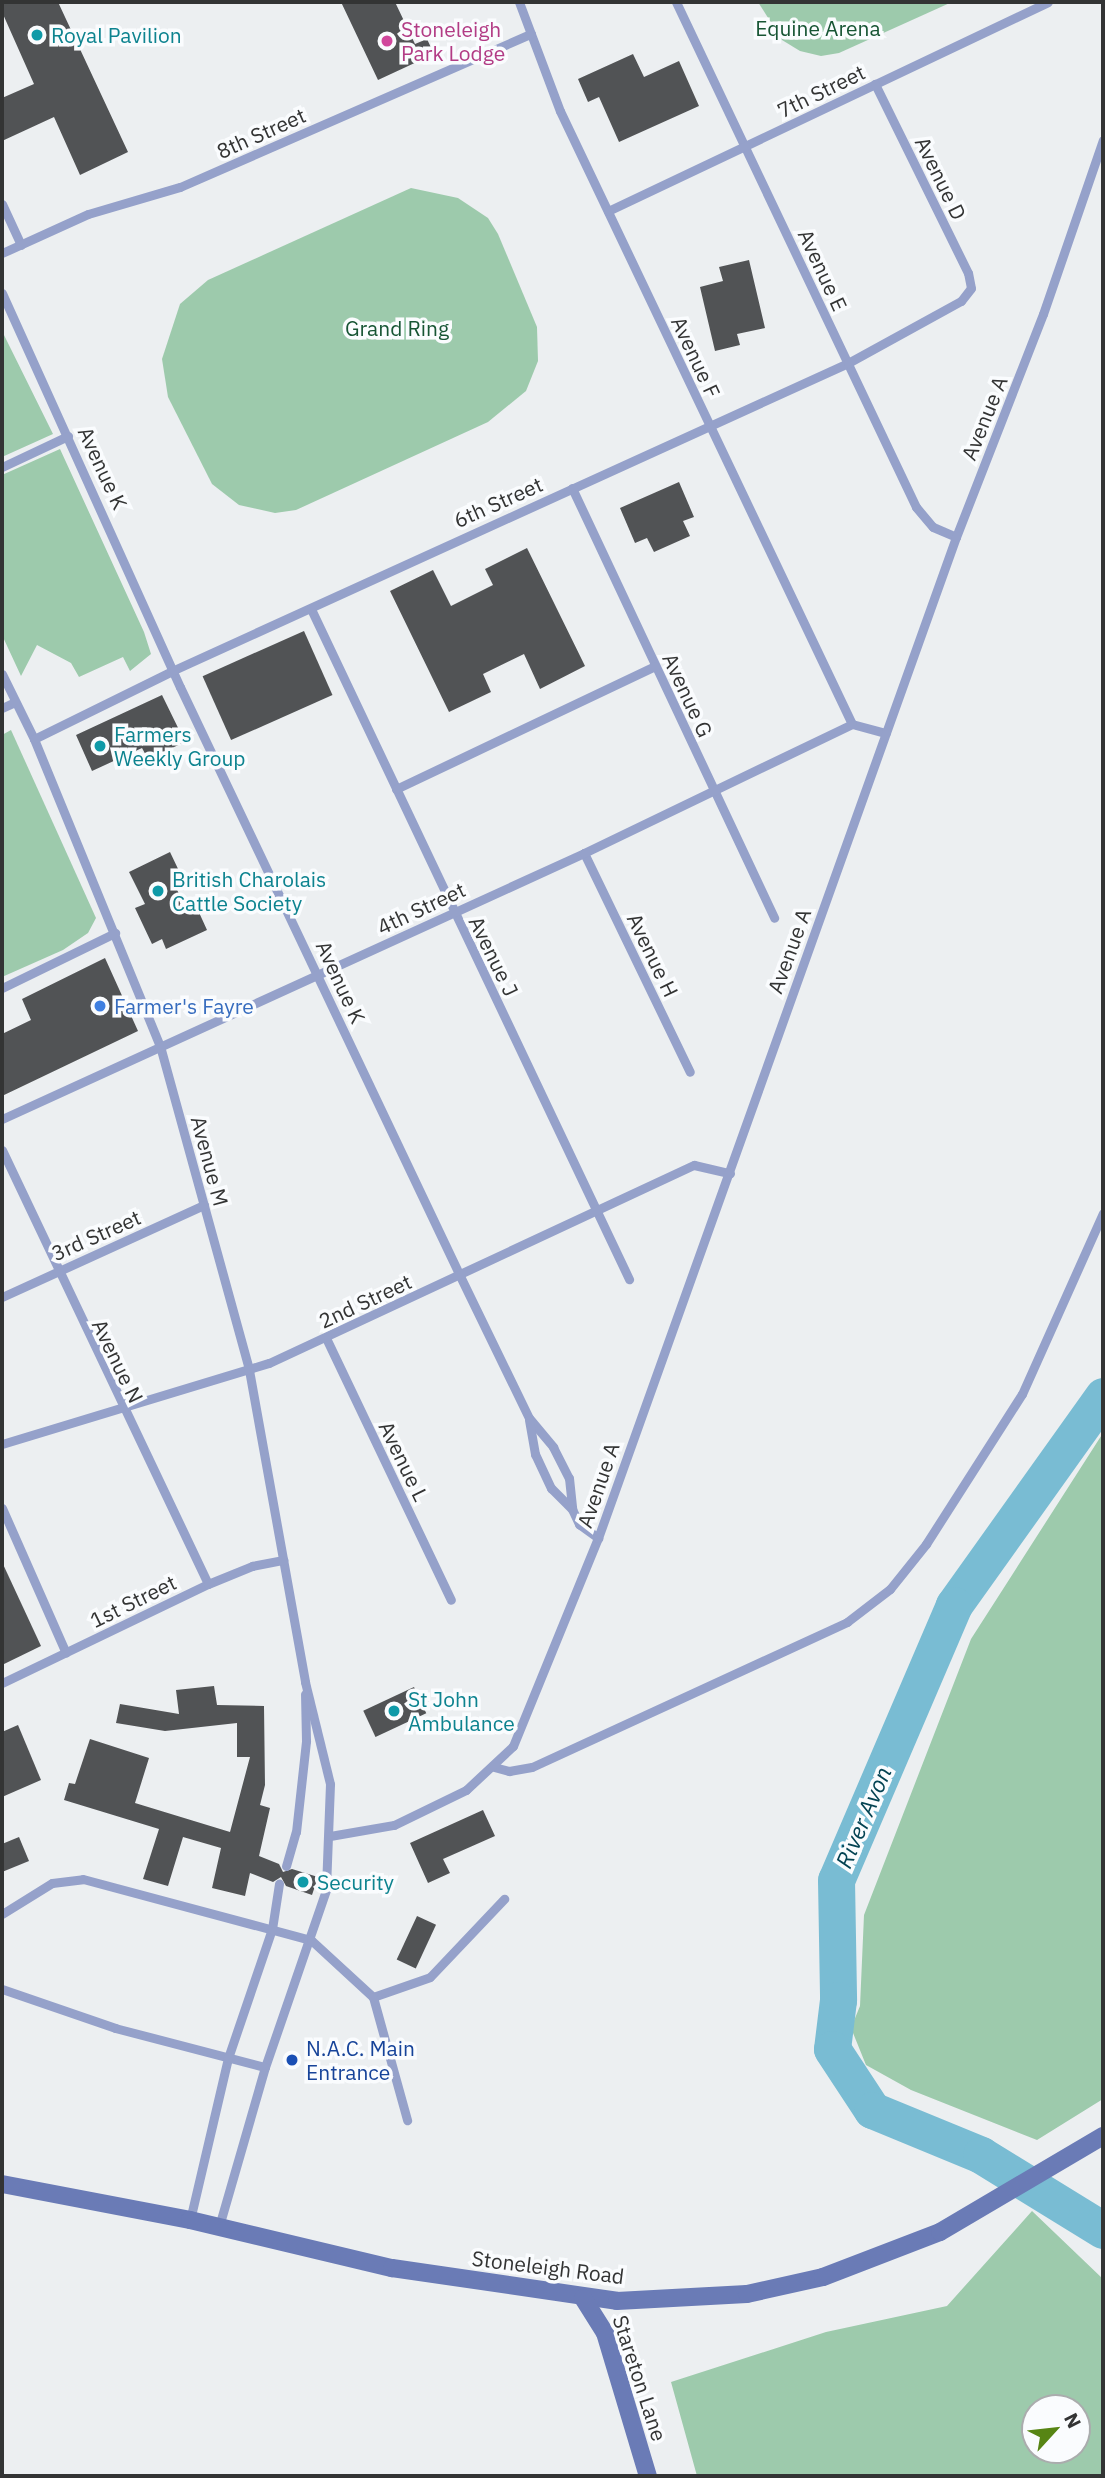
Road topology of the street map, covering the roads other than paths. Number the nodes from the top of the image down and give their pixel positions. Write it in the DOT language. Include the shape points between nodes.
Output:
graph roads {
  1 [pos="676,2"];
  2 [pos="1048,2"];
  3 [pos="522,3"];
  4 [pos="531,33"];
  5 [pos="875,84"];
  6 [pos="1103,140"];
  7 [pos="746,147"];
  8 [pos="2,204"];
  9 [pos="608,211"];
  10 [pos="21,244"];
  11 [pos="2,253"];
  12 [pos="971,288"];
  13 [pos="2,293"];
  14 [pos="848,363"];
  15 [pos="709,425"];
  16 [pos="68,436"];
  17 [pos="2,467"];
  18 [pos="572,488"];
  19 [pos="956,537"];
  20 [pos="311,609"];
  21 [pos="655,666"];
  22 [pos="174,670"];
  23 [pos="2,674"];
  24 [pos="15,702"];
  25 [pos="2,708"];
  26 [pos="852,723"];
  27 [pos="886,733"];
  28 [pos="34,739"];
  29 [pos="396,789"];
  30 [pos="714,791"];
  31 [pos="584,853"];
  32 [pos="453,911"];
  33 [pos="774,918"];
  34 [pos="115,933"];
  35 [pos="319,976"];
  36 [pos="2,988"];
  37 [pos="160,1046"];
  38 [pos="690,1072"];
  39 [pos="2,1119"];
  40 [pos="2,1150"];
  41 [pos="730,1173"];
  42 [pos="204,1205"];
  43 [pos="597,1212"];
  44 [pos="1103,1213"];
  45 [pos="56,1272"];
  46 [pos="460,1276"];
  47 [pos="629,1279"];
  48 [pos="2,1297"];
  49 [pos="326,1338"];
  50 [pos="249,1370"];
  51 [pos="122,1410"];
  52 [pos="529,1418"];
  53 [pos="2,1444"];
  54 [pos="2,1508"];
  55 [pos="572,1509"];
  56 [pos="598,1538"];
  57 [pos="283,1560"];
  58 [pos="208,1584"];
  59 [pos="452,1600"];
  60 [pos="66,1653"];
  61 [pos="305,1682"];
  62 [pos="2,1683"];
  63 [pos="494,1767"];
  64 [pos="330,1836"];
  65 [pos="286,1866"];
  66 [pos="279,1884"];
  67 [pos="504,1899"];
  68 [pos="2,1914"];
  69 [pos="272,1929"];
  70 [pos="311,1940"];
  71 [pos="2,1989"];
  72 [pos="373,1997"];
  73 [pos="228,2057"];
  74 [pos="265,2067"];
  75 [pos="407,2120"];
  76 [pos="1103,2136"];
  77 [pos="2,2184"];
  78 [pos="190,2220"];
  79 [pos="219,2226"];
  80 [pos="583,2298"];
  81 [pos="648,2476"];
  1 -- 7 [label="lane, Avenue E"];
  2 -- 5 [label="lane, 7th Street"];
  3 -- 4 [label="lane, Avenue F"];
  4 -- 9 [label="lane, Avenue F" via="560,111"];
  4 -- 10 [label="lane, 8th Street" via="180,187 88,214"];
  5 -- 7 [label="lane, 7th Street"];
  5 -- 12 [label="lane, Avenue D" via="968,273"];
  6 -- 19 [label="lane, Avenue A" via="1043,314"];
  7 -- 9 [label="lane, 7th Street"];
  7 -- 14 [label="lane, Avenue E"];
  8 -- 10 [label="lane"];
  9 -- 15 [label="lane, Avenue F"];
  10 -- 11 [label="lane, 8th Street"];
  12 -- 14 [label="lane, 6th Street" via="961,301"];
  13 -- 16 [label="lane, Avenue K"];
  14 -- 15 [label="lane, 6th Street"];
  14 -- 19 [label="lane, Avenue E" via="916,507 933,527"];
  15 -- 18 [label="lane, 6th Street"];
  15 -- 26 [label="lane, Avenue F"];
  16 -- 17 [label="lane"];
  16 -- 22 [label="lane, Avenue K"];
  18 -- 20 [label="lane, 6th Street"];
  18 -- 21 [label="lane, Avenue G"];
  19 -- 27 [label="lane, Avenue A"];
  20 -- 22 [label="lane, 6th Street"];
  20 -- 29 [label="lane, Avenue J"];
  21 -- 29 [label="lane"];
  21 -- 30 [label="lane, Avenue G"];
  22 -- 28 [label="lane, 6th Street"];
  22 -- 35 [label="lane, Avenue K"];
  23 -- 24 [label="lane, Avenue M"];
  24 -- 25 [label="lane"];
  24 -- 28 [label="lane, Avenue M"];
  26 -- 27 [label="lane"];
  26 -- 30 [label="lane, 4th Street"];
  27 -- 41 [label="lane, Avenue A"];
  28 -- 34 [label="lane, Avenue M"];
  29 -- 32 [label="lane, Avenue J"];
  30 -- 31 [label="lane, 4th Street"];
  30 -- 33 [label="lane, Avenue G"];
  31 -- 32 [label="lane, 4th Street"];
  31 -- 38 [label="lane, Avenue H"];
  32 -- 35 [label="lane, 4th Street"];
  32 -- 43 [label="lane, Avenue J"];
  34 -- 36 [label="lane"];
  34 -- 37 [label="lane, Avenue M"];
  35 -- 37 [label="lane, 4th Street"];
  35 -- 46 [label="lane, Avenue K"];
  37 -- 39 [label="lane, 4th Street"];
  37 -- 42 [label="lane, Avenue M"];
  40 -- 45 [label="lane, Avenue N"];
  41 -- 43 [label="lane, 2nd Street" via="694,1165"];
  41 -- 56 [label="lane, Avenue A"];
  42 -- 45 [label="lane, 3rd Street"];
  42 -- 50 [label="lane, Avenue M"];
  43 -- 46 [label="lane, 2nd Street"];
  43 -- 47 [label="lane, Avenue J"];
  44 -- 63 [label="lane" via="1046,1347 996,1439 890,1589 847,1622 532,1767 509,1771"];
  45 -- 48 [label="lane, 3rd Street"];
  45 -- 51 [label="lane, Avenue N"];
  46 -- 49 [label="lane, 2nd Street"];
  46 -- 52 [label="lane, Avenue K"];
  49 -- 50 [label="lane, 2nd Street"];
  49 -- 59 [label="lane, Avenue L"];
  50 -- 51 [label="lane, 2nd Street"];
  50 -- 57 [label="lane, Avenue M"];
  51 -- 53 [label="lane, 2nd Street"];
  51 -- 58 [label="lane, Avenue N"];
  52 -- 55 [label="lane, Avenue K" via="553,1447 569,1478"];
  52 -- 55 [label="lane, Avenue K" via="535,1454 551,1488"];
  54 -- 60 [label="lane"];
  55 -- 56 [label="lane, Avenue K" via="587,1533"];
  56 -- 63 [label="lane, Avenue A" via="513,1746"];
  57 -- 58 [label="lane, 1st Street" via="252,1566"];
  57 -- 61 [label="lane, Avenue M"];
  58 -- 60 [label="lane, 1st Street"];
  60 -- 62 [label="lane, 1st Street"];
  61 -- 64 [label="lane" via="330,1784"];
  61 -- 65 [label="lane" via="306,1741 296,1832"];
  63 -- 64 [label="lane, Avenue A" via="466,1790 394,1825"];
  64 -- 70 [label="lane" via="326,1890"];
  66 -- 69 [label="lane"];
  67 -- 72 [label="lane" via="430,1977"];
  68 -- 69 [label="lane" via="52,1883 83,1879"];
  69 -- 70 [label="lane"];
  69 -- 73 [label="lane"];
  70 -- 72 [label="lane"];
  70 -- 74 [label="lane"];
  71 -- 73 [label="lane" via="115,2028"];
  72 -- 75 [label="lane"];
  73 -- 74 [label="lane"];
  73 -- 78 [label="lane"];
  74 -- 79 [label="lane"];
  76 -- 80 [label="main road, Stoneleigh Road" via="940,2232 823,2277 747,2294"];
  77 -- 78 [label="main road, Stoneleigh Road"];
  78 -- 79 [label="main road, Stoneleigh Road"];
  79 -- 80 [label="main road, Stoneleigh Road" via="392,2268"];
  80 -- 81 [label="main road, Stareton Lane" via="605,2333"];
}
